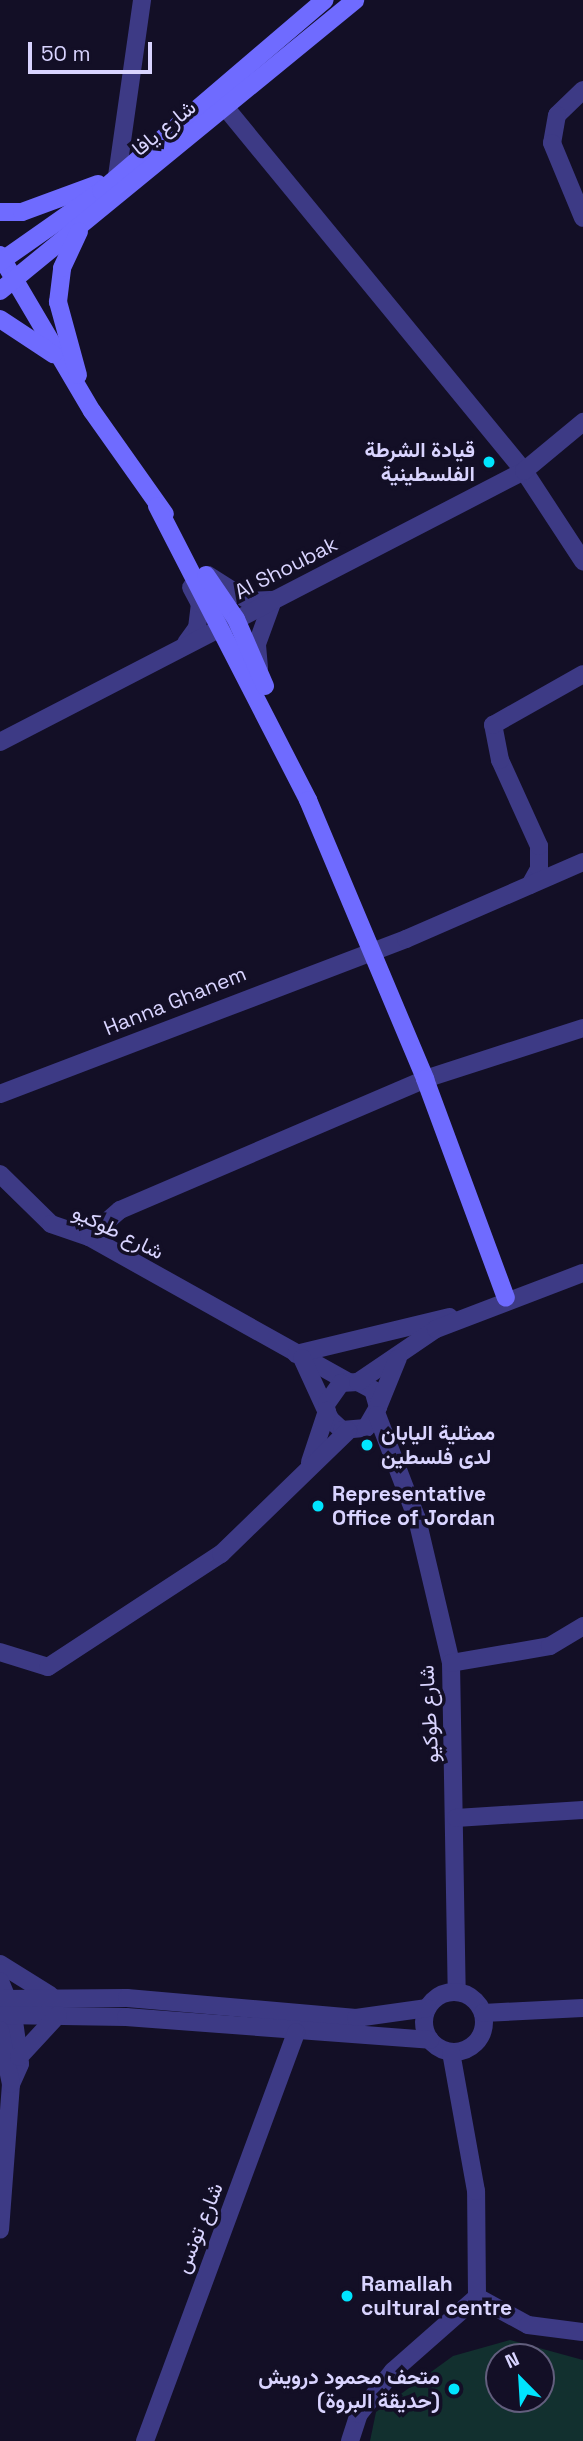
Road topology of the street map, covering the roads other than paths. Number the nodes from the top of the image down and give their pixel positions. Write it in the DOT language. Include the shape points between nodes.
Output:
graph roads {
  1 [pos="142,0"];
  2 [pos="325,0"];
  3 [pos="355,0"];
  4 [pos="583,90"];
  5 [pos="225,107"];
  6 [pos="117,176"];
  7 [pos="0,212"];
  8 [pos="583,218"];
  9 [pos="86,221"];
  10 [pos="1,259"];
  11 [pos="6,287"];
  12 [pos="0,319"];
  13 [pos="60,360"];
  14 [pos="92,411"];
  15 [pos="583,422"];
  16 [pos="524,471"];
  17 [pos="157,506"];
  18 [pos="173,539"];
  19 [pos="583,561"];
  20 [pos="204,572"];
  21 [pos="273,600"];
  22 [pos="229,622"];
  23 [pos="184,646"];
  24 [pos="260,672"];
  25 [pos="583,674"];
  26 [pos="0,742"];
  27 [pos="308,800"];
  28 [pos="583,862"];
  29 [pos="530,885"];
  30 [pos="366,950"];
  31 [pos="583,1028"];
  32 [pos="425,1079"];
  33 [pos="0,1094"];
  34 [pos="0,1174"];
  35 [pos="89,1237"];
  36 [pos="583,1273"];
  37 [pos="506,1298"];
  38 [pos="467,1315"];
  39 [pos="299,1356"];
  40 [pos="398,1358"];
  41 [pos="353,1382"];
  42 [pos="327,1407"];
  43 [pos="378,1411"];
  44 [pos="353,1431"];
  45 [pos="387,1443"];
  46 [pos="310,1462"];
  47 [pos="583,1626"];
  48 [pos="0,1652"];
  49 [pos="451,1663"];
  50 [pos="583,1810"];
  51 [pos="456,1818"];
  52 [pos="0,1964"];
  53 [pos="0,1981"];
  54 [pos="457,1992"];
  55 [pos="50,1995"];
  56 [pos="6,2007"];
  57 [pos="427,2008"];
  58 [pos="583,2008"];
  59 [pos="483,2014"];
  60 [pos="58,2015"];
  61 [pos="0,2030"];
  62 [pos="296,2032"];
  63 [pos="430,2040"];
  64 [pos="451,2052"];
  65 [pos="8,2056"];
  66 [pos="0,2231"];
  67 [pos="477,2297"];
  68 [pos="583,2332"];
  69 [pos="145,2441"];
  70 [pos="350,2441"];
  1 -- 6 [label="street"];
  2 -- 6 [label="street, شارع يافا"];
  3 -- 5 [label="street, شارع يافا"];
  4 -- 8 [label="street" via="557,115 552,143"];
  5 -- 9 [label="street, شارع يافا"];
  5 -- 16 [label="street"];
  6 -- 7 [label="street" via="55,202"];
  6 -- 10 [label="street, شارع يافا"];
  9 -- 11 [label="street, شارع يافا"];
  9 -- 14 [label="street" via="62,268 58,321"];
  10 -- 11 [label="street"];
  11 -- 13 [label="street"];
  12 -- 13 [label="street"];
  13 -- 14 [label="street"];
  14 -- 17 [label="street"];
  15 -- 16 [label="street, Al Shoubak"];
  16 -- 19 [label="street"];
  16 -- 21 [label="street, Al Shoubak"];
  17 -- 18 [label="street"];
  17 -- 20 [label="street"];
  18 -- 22 [label="street"];
  18 -- 23 [label="street" via="173,556 200,604 197,628"];
  20 -- 21 [label="street" via="249,601"];
  20 -- 22 [label="street"];
  21 -- 22 [label="street, Al Shoubak"];
  21 -- 24 [label="street" via="257,644"];
  22 -- 23 [label="street, Al Shoubak"];
  22 -- 24 [label="street"];
  22 -- 27 [label="street"];
  23 -- 26 [label="street, Al Shoubak"];
  24 -- 27 [label="street"];
  25 -- 29 [label="street" via="493,725 500,760 539,846 539,869"];
  27 -- 30 [label="street"];
  28 -- 29 [label="street, Hanna Ghanem"];
  29 -- 30 [label="street, Hanna Ghanem"];
  30 -- 32 [label="street"];
  30 -- 33 [label="street, Hanna Ghanem"];
  31 -- 32 [label="street"];
  32 -- 35 [label="street" via="120,1210"];
  32 -- 37 [label="street"];
  34 -- 35 [label="street, شارع طوكيو" via="29,1210"];
  35 -- 39 [label="street, شارع طوكيو"];
  36 -- 37 [label="street"];
  37 -- 38 [label="street"];
  38 -- 39 [label="street" via="396,1326"];
  38 -- 40 [label="street"];
  39 -- 41 [label="street, شارع طوكيو"];
  39 -- 42 [label="street"];
  40 -- 41 [label="street"];
  40 -- 43 [label="street"];
  41 -- 42 [label="street"];
  41 -- 43 [label="street, شارع طوكيو" via="373,1390"];
  42 -- 44 [label="street"];
  42 -- 46 [label="street"];
  43 -- 44 [label="street"];
  43 -- 45 [label="street, شارع طوكيو"];
  44 -- 45 [label="street"];
  44 -- 46 [label="street"];
  45 -- 49 [label="street, شارع طوكيو" via="417,1519"];
  46 -- 48 [label="street" via="221,1554 48,1667"];
  47 -- 49 [label="street" via="550,1646"];
  49 -- 51 [label="street, شارع طوكيو"];
  50 -- 51 [label="street"];
  51 -- 54 [label="street, شارع طوكيو"];
  52 -- 55 [label="street"];
  53 -- 56 [label="street"];
  54 -- 57 [label="street" via="438,1996"];
  54 -- 59 [label="street" via="473,1999"];
  55 -- 56 [label="street"];
  55 -- 57 [label="street" via="356,2018"];
  56 -- 60 [label="street"];
  56 -- 65 [label="street"];
  57 -- 63 [label="street"];
  58 -- 59 [label="street"];
  59 -- 64 [label="street" via="477,2042"];
  60 -- 62 [label="street"];
  60 -- 65 [label="street"];
  61 -- 65 [label="street"];
  62 -- 63 [label="street"];
  62 -- 69 [label="street, شارع تونس"];
  63 -- 64 [label="street"];
  64 -- 67 [label="street" via="475,2191"];
  65 -- 66 [label="street" via="11,2084"];
  67 -- 68 [label="street" via="528,2325"];
  67 -- 70 [label="street" via="393,2371 359,2414"];
}
